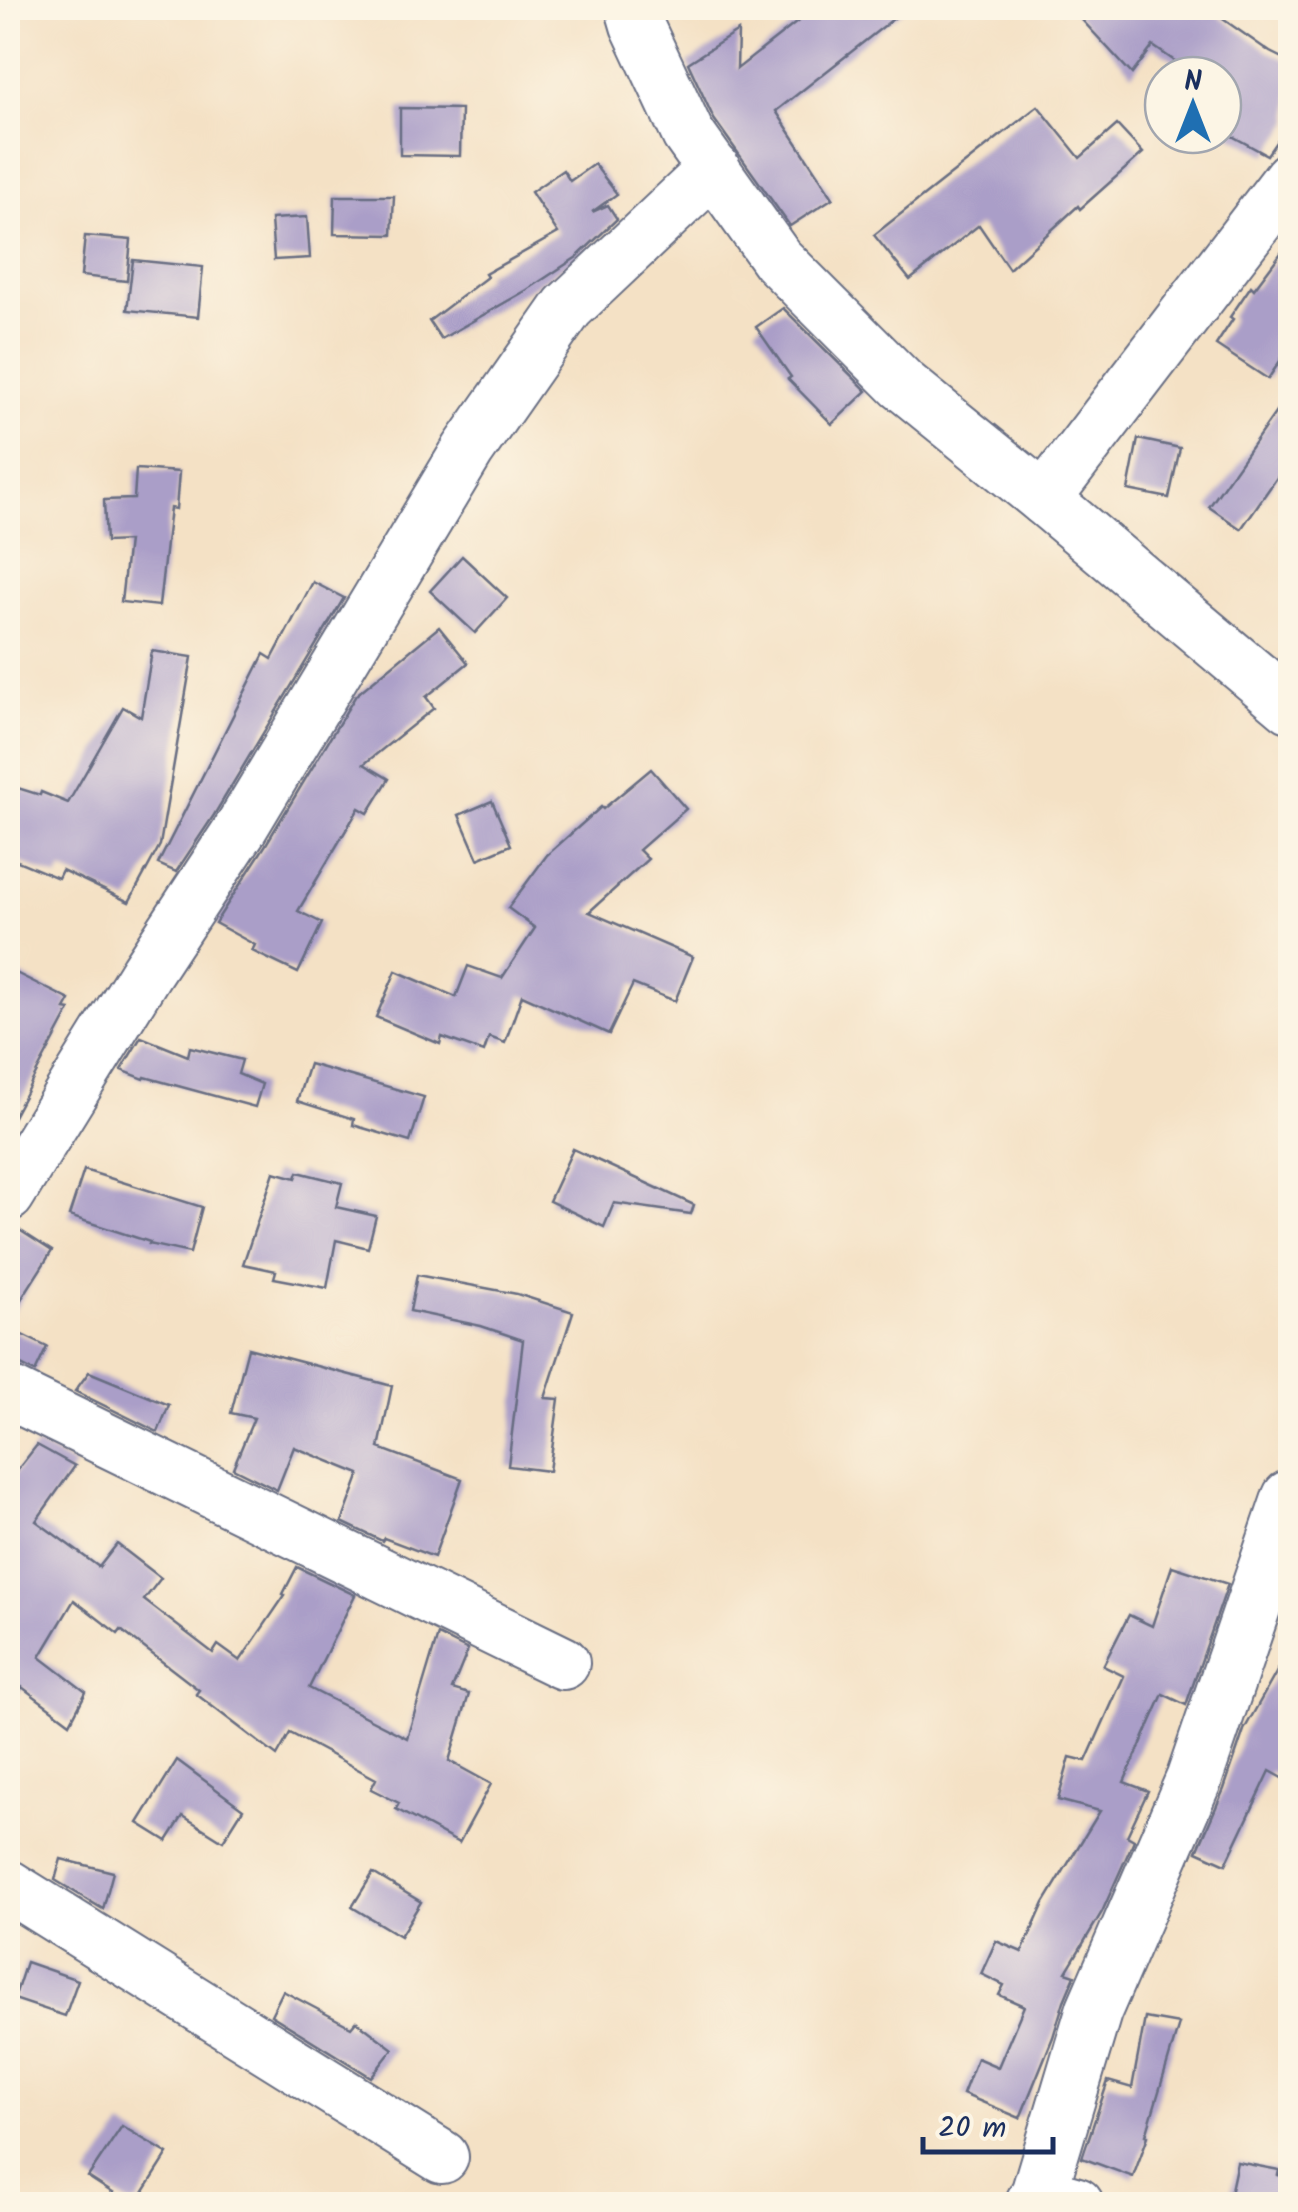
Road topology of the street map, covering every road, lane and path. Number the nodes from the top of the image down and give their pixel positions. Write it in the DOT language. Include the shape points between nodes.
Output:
graph roads {
  1 [pos="632,8"];
  2 [pos="714,169"];
  3 [pos="1290,178"];
  4 [pos="1044,499"];
  5 [pos="1290,706"];
  6 [pos="8,1194"];
  7 [pos="8,1392"];
  8 [pos="1290,1498"];
  9 [pos="563,1664"];
  10 [pos="8,1886"];
  11 [pos="442,2157"];
  12 [pos="1049,2201"];
  1 -- 2 [label="street" via="688,134"];
  2 -- 4 [label="street" via="776,259 902,384"];
  2 -- 6 [label="street" via="568,306 468,450 239,831"];
  3 -- 4 [label="street"];
  4 -- 5 [label="street"];
  7 -- 9 [label="street"];
  8 -- 12 [label="street" via="1194,1779 1094,2010"];
  10 -- 11 [label="street"];
}
